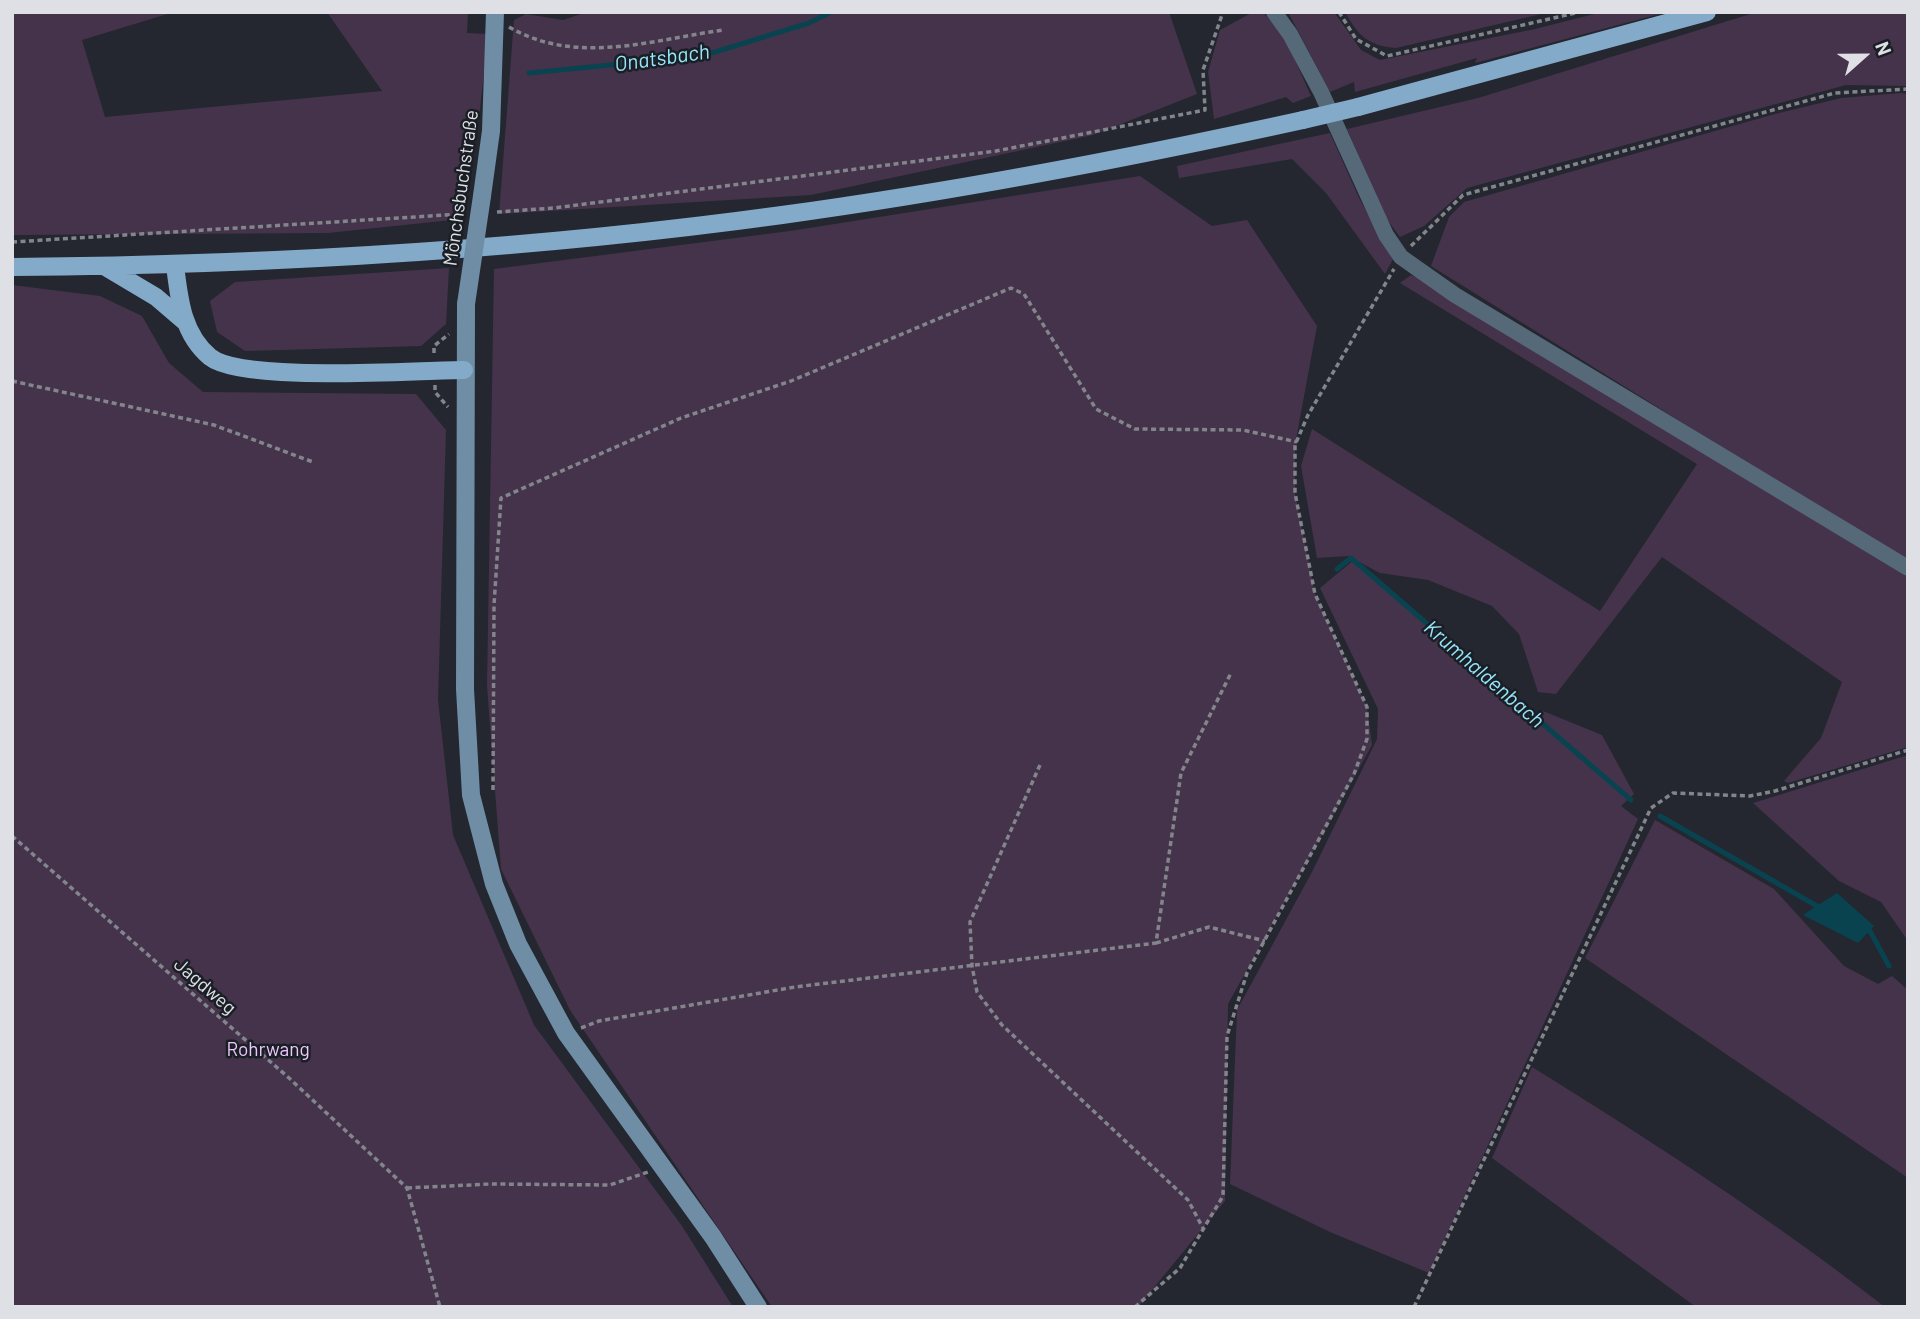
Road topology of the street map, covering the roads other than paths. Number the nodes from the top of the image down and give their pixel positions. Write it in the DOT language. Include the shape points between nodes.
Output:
graph roads {
  1 [pos="1274,12"];
  2 [pos="1707,12"];
  3 [pos="495,15"];
  4 [pos="175,265"];
  5 [pos="103,266"];
  6 [pos="12,267"];
  7 [pos="184,321"];
  8 [pos="464,370"];
  9 [pos="1908,568"];
  10 [pos="758,1307"];
  1 -- 9 [label="street" via="1297,46 1361,186 1401,257 1455,295"];
  2 -- 4 [label="main road, bridge" via="1358,107 1079,167 780,215 494,246"];
  3 -- 8 [label="street, Mönchsbuchstraße, bridge" via="491,131 466,303"];
  4 -- 5 [label="main road"];
  4 -- 7 [label="main road"];
  5 -- 6 [label="main road"];
  5 -- 7 [label="main road"];
  7 -- 8 [label="main road" via="212,359 240,370"];
  8 -- 10 [label="street, Mönchsbuchstraße" via="465,689 471,795 494,884 518,944 566,1033 655,1174 713,1237"];
}
